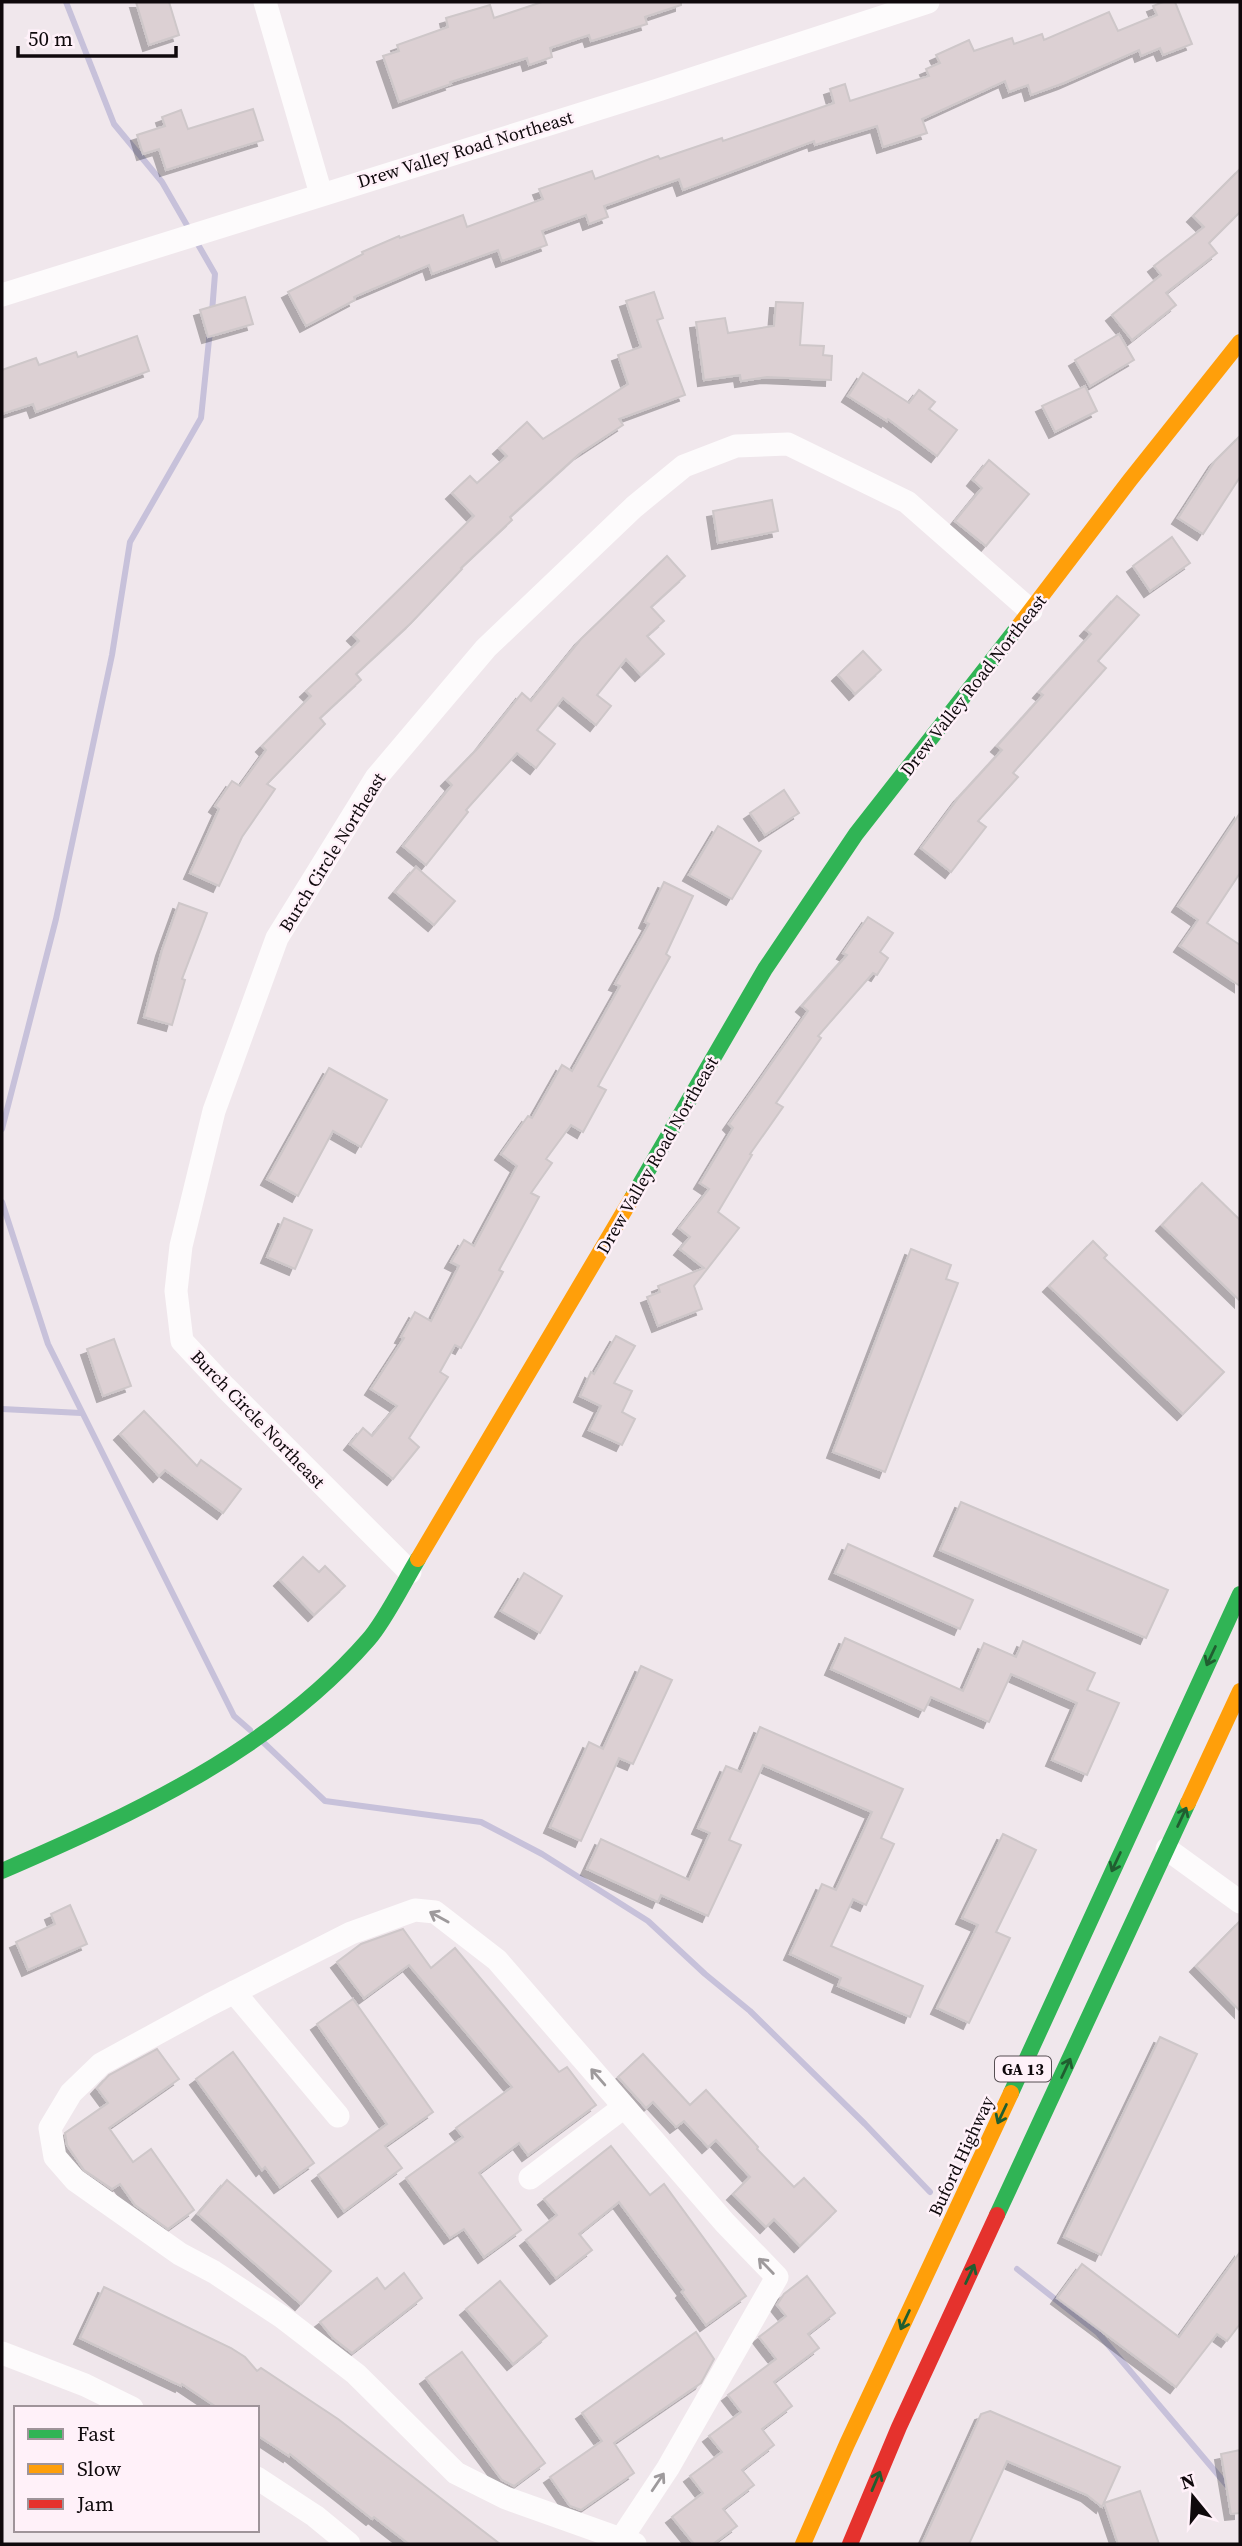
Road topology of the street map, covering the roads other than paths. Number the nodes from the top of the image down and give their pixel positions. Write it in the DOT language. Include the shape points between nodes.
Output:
graph roads {
  1 [pos="265,2"];
  2 [pos="928,2"];
  3 [pos="321,194"];
  4 [pos="2,295"];
  5 [pos="1240,342"];
  6 [pos="1031,611"];
  7 [pos="410,1572"];
  8 [pos="1240,1594"];
  9 [pos="1240,1691"];
  10 [pos="1167,1849"];
  11 [pos="2,1871"];
  12 [pos="1240,1902"];
  13 [pos="233,1992"];
  14 [pos="624,2107"];
  15 [pos="338,2116"];
  16 [pos="530,2178"];
  17 [pos="2,2353"];
  18 [pos="128,2406"];
  19 [pos="259,2478"];
  20 [pos="628,2541"];
  21 [pos="349,2544"];
  22 [pos="803,2544"];
  23 [pos="850,2544"];
  1 -- 3 [label="street"];
  2 -- 3 [label="street, Drew Valley Road Northeast"];
  3 -- 4 [label="street, Drew Valley Road Northeast"];
  5 -- 6 [label="street, Drew Valley Road Northeast"];
  6 -- 7 [label="street, Drew Valley Road Northeast" via="856,834 765,969"];
  6 -- 7 [label="street, Burch Circle Northeast" via="907,502 788,444 736,446 684,466 634,507 486,648 376,778 277,938 214,1111 181,1246 176,1291 182,1341"];
  7 -- 11 [label="street, Drew Valley Road Northeast" via="370,1639 283,1720 217,1766"];
  8 -- 22 [label="street, Buford Highway / GA 13, one-way"];
  10 -- 9 [label="street, GA 13, one-way"];
  10 -- 12 [label="street"];
  23 -- 10 [label="street, GA 13, one-way" via="899,2427"];
  14 -- 13 [label="street, one-way" via="497,1960 436,1912 415,1910 351,1933"];
  13 -- 15 [label="street"];
  13 -- 20 [label="street" via="101,2064 71,2093 50,2128 55,2157 75,2180 180,2254 282,2317 356,2374 456,2473 506,2498"];
  14 -- 16 [label="street"];
  20 -- 14 [label="street, one-way" via="777,2277"];
  17 -- 18 [label="street"];
  19 -- 21 [label="street"];
}
